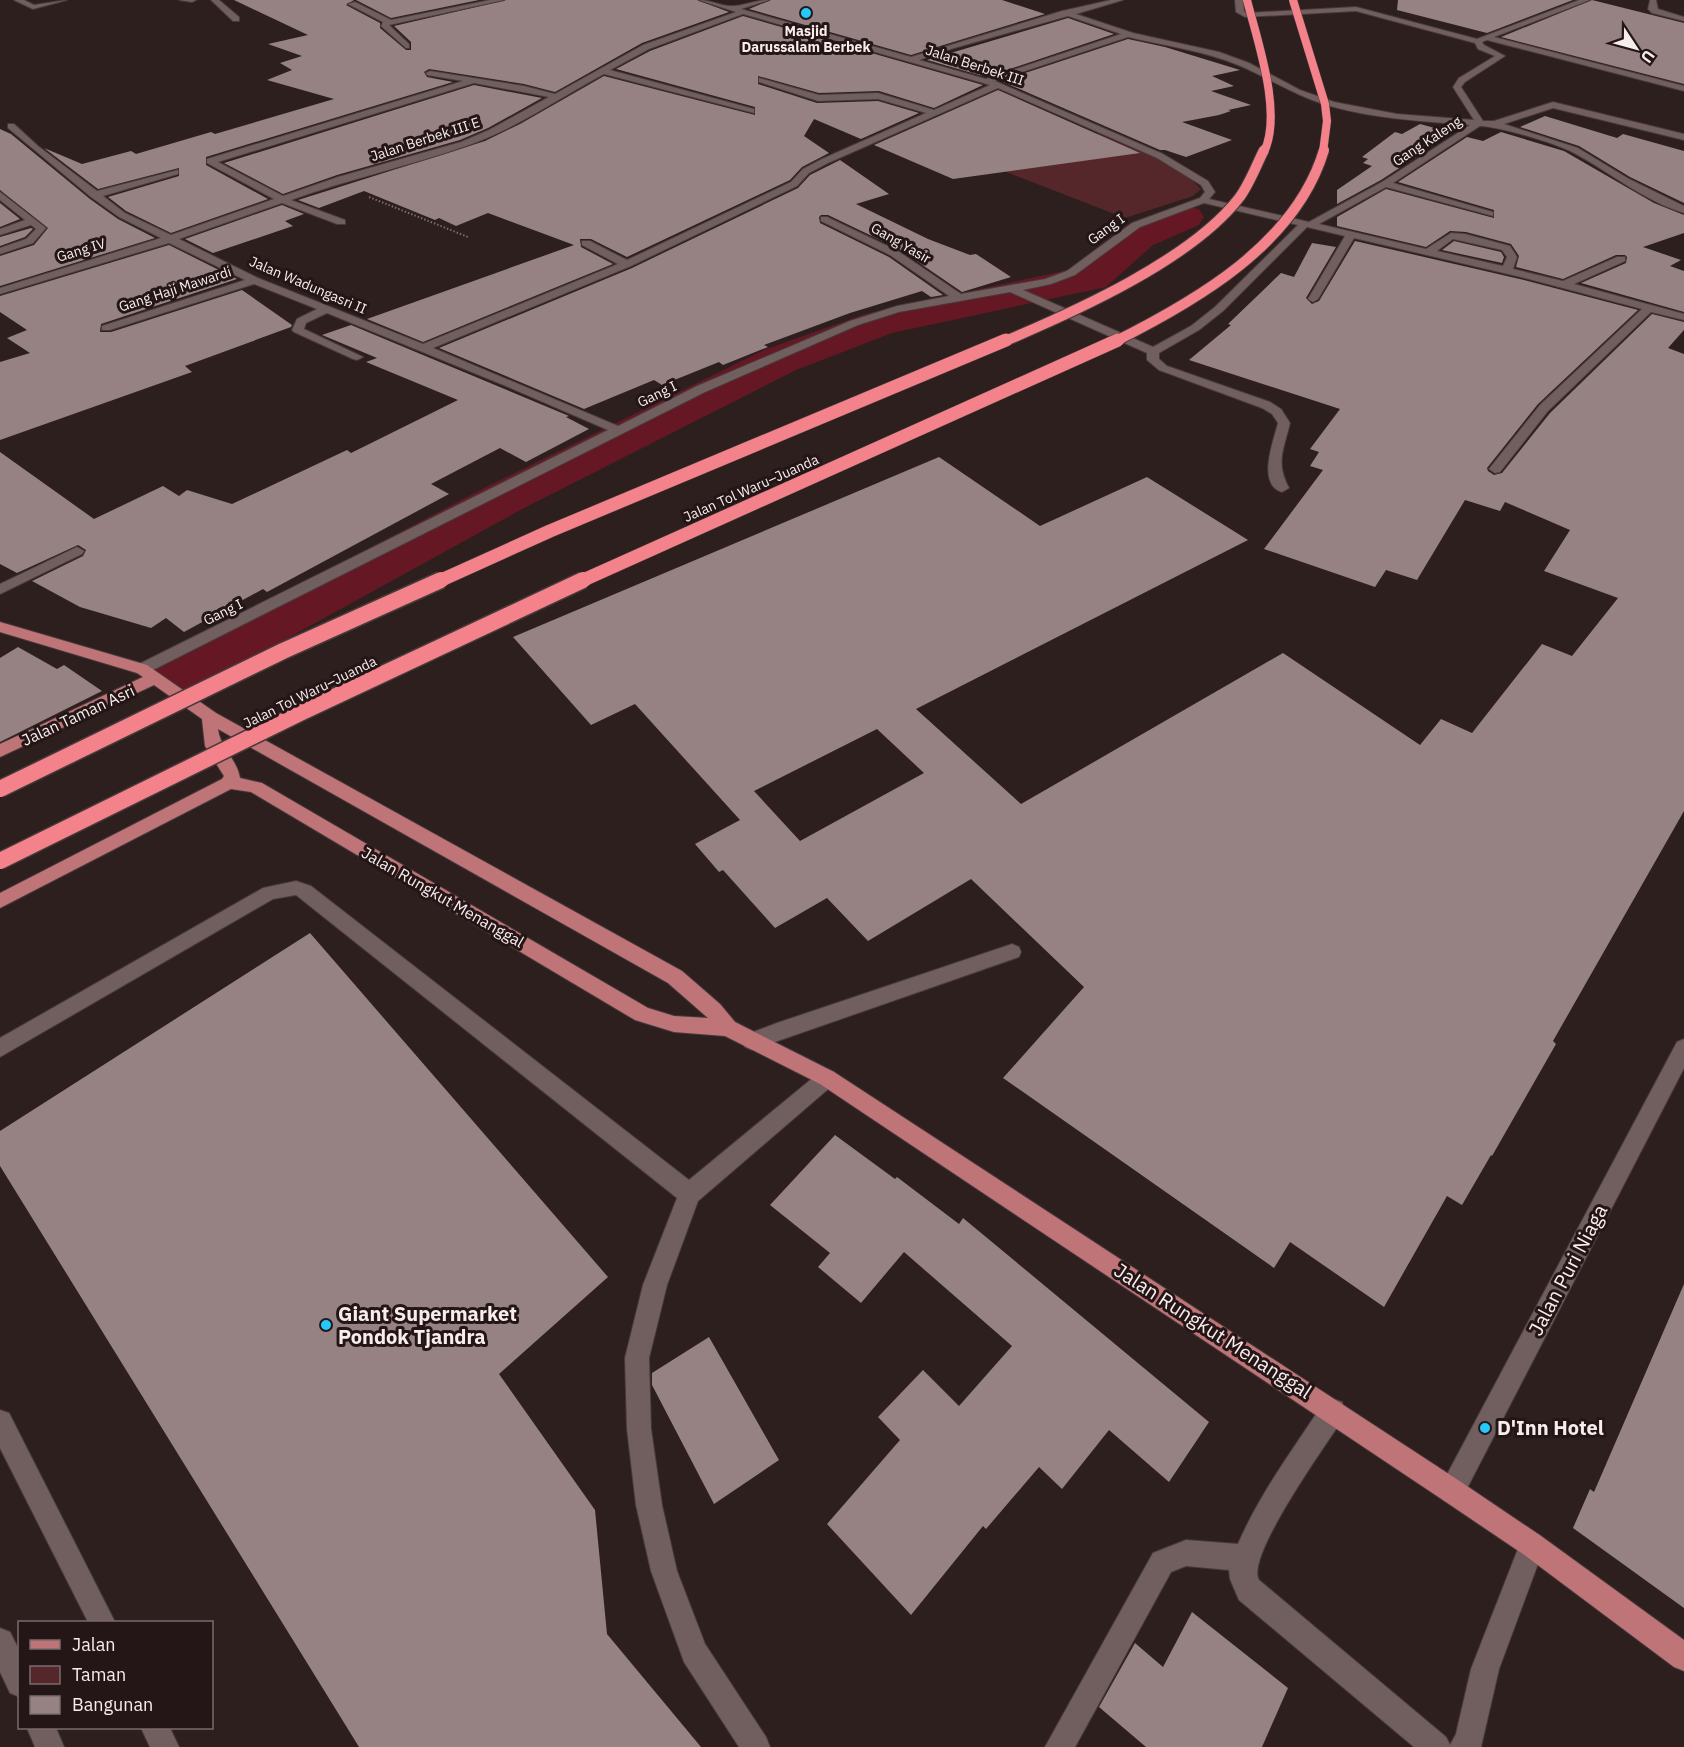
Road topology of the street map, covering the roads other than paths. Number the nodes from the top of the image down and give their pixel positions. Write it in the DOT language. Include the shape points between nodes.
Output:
graph roads {
  1 [pos="18,0"];
  2 [pos="63,0"];
  3 [pos="183,0"];
  4 [pos="190,0"];
  5 [pos="215,0"];
  6 [pos="500,0"];
  7 [pos="703,0"];
  8 [pos="765,0"];
  9 [pos="1119,0"];
  10 [pos="1239,0"];
  11 [pos="1247,0"];
  12 [pos="1293,0"];
  13 [pos="1586,0"];
  14 [pos="1644,0"];
  15 [pos="1653,2"];
  16 [pos="352,4"];
  17 [pos="737,10"];
  18 [pos="1684,10"];
  19 [pos="1065,13"];
  20 [pos="236,19"];
  21 [pos="1684,19"];
  22 [pos="388,22"];
  23 [pos="1128,34"];
  24 [pos="1488,38"];
  25 [pos="1477,41"];
  26 [pos="406,46"];
  27 [pos="914,59"];
  28 [pos="603,71"];
  29 [pos="430,73"];
  30 [pos="474,80"];
  31 [pos="762,80"];
  32 [pos="993,83"];
  33 [pos="1684,89"];
  34 [pos="554,96"];
  35 [pos="751,111"];
  36 [pos="934,113"];
  37 [pos="1480,122"];
  38 [pos="1495,124"];
  39 [pos="11,126"];
  40 [pos="1684,137"];
  41 [pos="175,172"];
  42 [pos="1385,184"];
  43 [pos="0,195"];
  44 [pos="94,195"];
  45 [pos="281,199"];
  46 [pos="1203,200"];
  47 [pos="1684,210"];
  48 [pos="1490,214"];
  49 [pos="824,219"];
  50 [pos="32,221"];
  51 [pos="341,222"];
  52 [pos="1307,225"];
  53 [pos="0,232"];
  54 [pos="1351,235"];
  55 [pos="170,239"];
  56 [pos="586,243"];
  57 [pos="0,251"];
  58 [pos="1427,253"];
  59 [pos="1621,259"];
  60 [pos="627,264"];
  61 [pos="1507,271"];
  62 [pos="254,280"];
  63 [pos="1564,285"];
  64 [pos="1017,290"];
  65 [pos="0,291"];
  66 [pos="960,298"];
  67 [pos="1313,299"];
  68 [pos="1649,308"];
  69 [pos="325,310"];
  70 [pos="1684,317"];
  71 [pos="106,328"];
  72 [pos="423,348"];
  73 [pos="1154,351"];
  74 [pos="357,357"];
  75 [pos="618,430"];
  76 [pos="1495,469"];
  77 [pos="1282,488"];
  78 [pos="77,550"];
  79 [pos="0,590"];
  80 [pos="0,627"];
  81 [pos="149,673"];
  82 [pos="210,717"];
  83 [pos="0,751"];
  84 [pos="229,783"];
  85 [pos="0,789"];
  86 [pos="0,861"];
  87 [pos="0,901"];
  88 [pos="1012,952"];
  89 [pos="728,1028"];
  90 [pos="752,1041"];
  91 [pos="0,1048"];
  92 [pos="1684,1048"];
  93 [pos="827,1078"];
  94 [pos="689,1194"];
  95 [pos="1333,1411"];
  96 [pos="0,1422"];
  97 [pos="1452,1491"];
  98 [pos="1532,1545"];
  99 [pos="1244,1558"];
  100 [pos="101,1621"];
  101 [pos="0,1642"];
  102 [pos="1684,1657"];
  103 [pos="18,1679"];
  104 [pos="41,1729"];
  105 [pos="156,1729"];
  106 [pos="50,1747"];
  107 [pos="165,1747"];
  108 [pos="756,1747"];
  109 [pos="1059,1747"];
  110 [pos="1436,1747"];
  111 [pos="1464,1747"];
  1 -- 2 [label="street" via="33,7"];
  3 -- 4 [label="street"];
  5 -- 20 [label="street"];
  6 -- 22 [label="street"];
  7 -- 17 [label="street, Jalan Berbek III"];
  8 -- 17 [label="street, Jalan Berbek III E"];
  9 -- 19 [label="street"];
  10 -- 25 [label="street" via="1240,13 1245,15 1356,9"];
  11 -- 85 [label="highway, bridge" via="1270,91 1269,141 1240,197 1215,225 1177,253 1102,296 1021,334 550,531 283,651"];
  12 -- 86 [label="highway, Jalan Tol Waru–Juanda, bridge" via="1314,63 1326,114 1326,140 1300,200 1285,219 1260,248 1190,300 1072,361 609,568 319,704"];
  13 -- 24 [label="street"];
  14 -- 15 [label="street"];
  15 -- 18 [label="street"];
  15 -- 21 [label="street" via="1655,11"];
  16 -- 22 [label="street"];
  17 -- 27 [label="street, Jalan Berbek III"];
  17 -- 28 [label="street, Jalan Berbek III E" via="646,47"];
  19 -- 23 [label="street"];
  19 -- 27 [label="street"];
  22 -- 26 [label="street" via="384,27"];
  23 -- 32 [label="street"];
  23 -- 37 [label="street" via="1229,59 1297,92 1332,104 1397,117"];
  24 -- 25 [label="street"];
  24 -- 33 [label="street"];
  25 -- 37 [label="street, Gang Kaleng" via="1501,56 1457,87"];
  27 -- 32 [label="street, Jalan Berbek III"];
  28 -- 34 [label="street, Jalan Berbek III E"];
  28 -- 35 [label="street"];
  29 -- 30 [label="street"];
  30 -- 34 [label="street"];
  30 -- 45 [label="street" via="210,161"];
  31 -- 36 [label="street" via="818,98 878,96"];
  32 -- 36 [label="street"];
  32 -- 46 [label="street, Jalan Berbek III" via="1185,169 1205,183 1210,192"];
  34 -- 45 [label="street, Jalan Berbek III E" via="464,144"];
  36 -- 60 [label="street" via="825,161 806,171 794,184"];
  37 -- 38 [label="street"];
  37 -- 42 [label="street, Gang Kaleng"];
  38 -- 40 [label="street" via="1553,105"];
  38 -- 47 [label="street" via="1575,150"];
  39 -- 44 [label="street, Jalan Wadungasri II"];
  41 -- 44 [label="street"];
  42 -- 48 [label="street"];
  42 -- 52 [label="street, Gang Kaleng"];
  43 -- 50 [label="street"];
  44 -- 55 [label="street, Jalan Wadungasri II" via="122,215"];
  45 -- 51 [label="street"];
  45 -- 55 [label="street, Jalan Berbek III E"];
  46 -- 52 [label="street"];
  46 -- 64 [label="street, Gang I" via="1136,225 1071,273"];
  49 -- 66 [label="street, Gang Yasir" via="894,253"];
  50 -- 53 [label="street"];
  50 -- 57 [label="street" via="41,228 39,234"];
  52 -- 54 [label="street"];
  52 -- 73 [label="street, Gang Kaleng" via="1219,309"];
  54 -- 58 [label="street"];
  54 -- 67 [label="street"];
  55 -- 62 [label="street, Jalan Wadungasri II"];
  55 -- 65 [label="street, Gang IV"];
  56 -- 60 [label="street"];
  58 -- 61 [label="street"];
  58 -- 61 [label="street" via="1451,236 1465,237 1506,249 1512,257"];
  59 -- 63 [label="street"];
  60 -- 72 [label="street"];
  61 -- 63 [label="street"];
  62 -- 69 [label="street, Jalan Wadungasri II"];
  62 -- 71 [label="street, Gang Haji Mawardi"];
  63 -- 68 [label="street"];
  64 -- 66 [label="street, Gang I"];
  64 -- 73 [label="street"];
  66 -- 75 [label="street, Gang I" via="897,309 854,323 701,389"];
  68 -- 70 [label="street"];
  68 -- 76 [label="street" via="1544,408"];
  69 -- 72 [label="street, Jalan Wadungasri II"];
  69 -- 74 [label="street" via="301,321 298,330"];
  72 -- 75 [label="street, Jalan Wadungasri II"];
  73 -- 77 [label="street" via="1153,360 1163,368 1277,412 1284,423 1274,455 1273,474"];
  75 -- 81 [label="street, Gang I"];
  78 -- 79 [label="street"];
  80 -- 81 [label="main road, Jalan Rungkut Menanggal"];
  81 -- 82 [label="main road, Jalan Rungkut Menanggal"];
  81 -- 83 [label="main road, Jalan Taman Asri"];
  82 -- 84 [label="main road" via="209,736 213,749 232,776"];
  82 -- 89 [label="main road, Jalan Rungkut Menanggal" via="675,977"];
  84 -- 87 [label="main road"];
  84 -- 89 [label="main road, Jalan Rungkut Menanggal" via="256,787 642,1014 674,1024"];
  88 -- 90 [label="street"];
  89 -- 90 [label="main road, Jalan Rungkut Menanggal"];
  90 -- 93 [label="main road, Jalan Rungkut Menanggal"];
  91 -- 94 [label="street" via="269,893 296,888 305,891"];
  92 -- 97 [label="street, Jalan Puri Niaga"];
  93 -- 94 [label="street"];
  93 -- 95 [label="main road, Jalan Rungkut Menanggal"];
  94 -- 108 [label="street" via="656,1286 637,1358 639,1429 649,1505 664,1571 690,1642"];
  95 -- 97 [label="main road, Jalan Rungkut Menanggal"];
  95 -- 99 [label="street" via="1270,1509"];
  96 -- 100 [label="street"];
  97 -- 98 [label="main road, Jalan Rungkut Menanggal"];
  98 -- 102 [label="main road, Jalan Rungkut Menanggal"];
  98 -- 111 [label="street" via="1485,1669 1469,1742"];
  99 -- 109 [label="street" via="1186,1552 1162,1562"];
  99 -- 110 [label="street" via="1241,1575 1249,1590"];
  101 -- 103 [label="street"];
  104 -- 106 [label="street"];
  105 -- 107 [label="street"];
}
